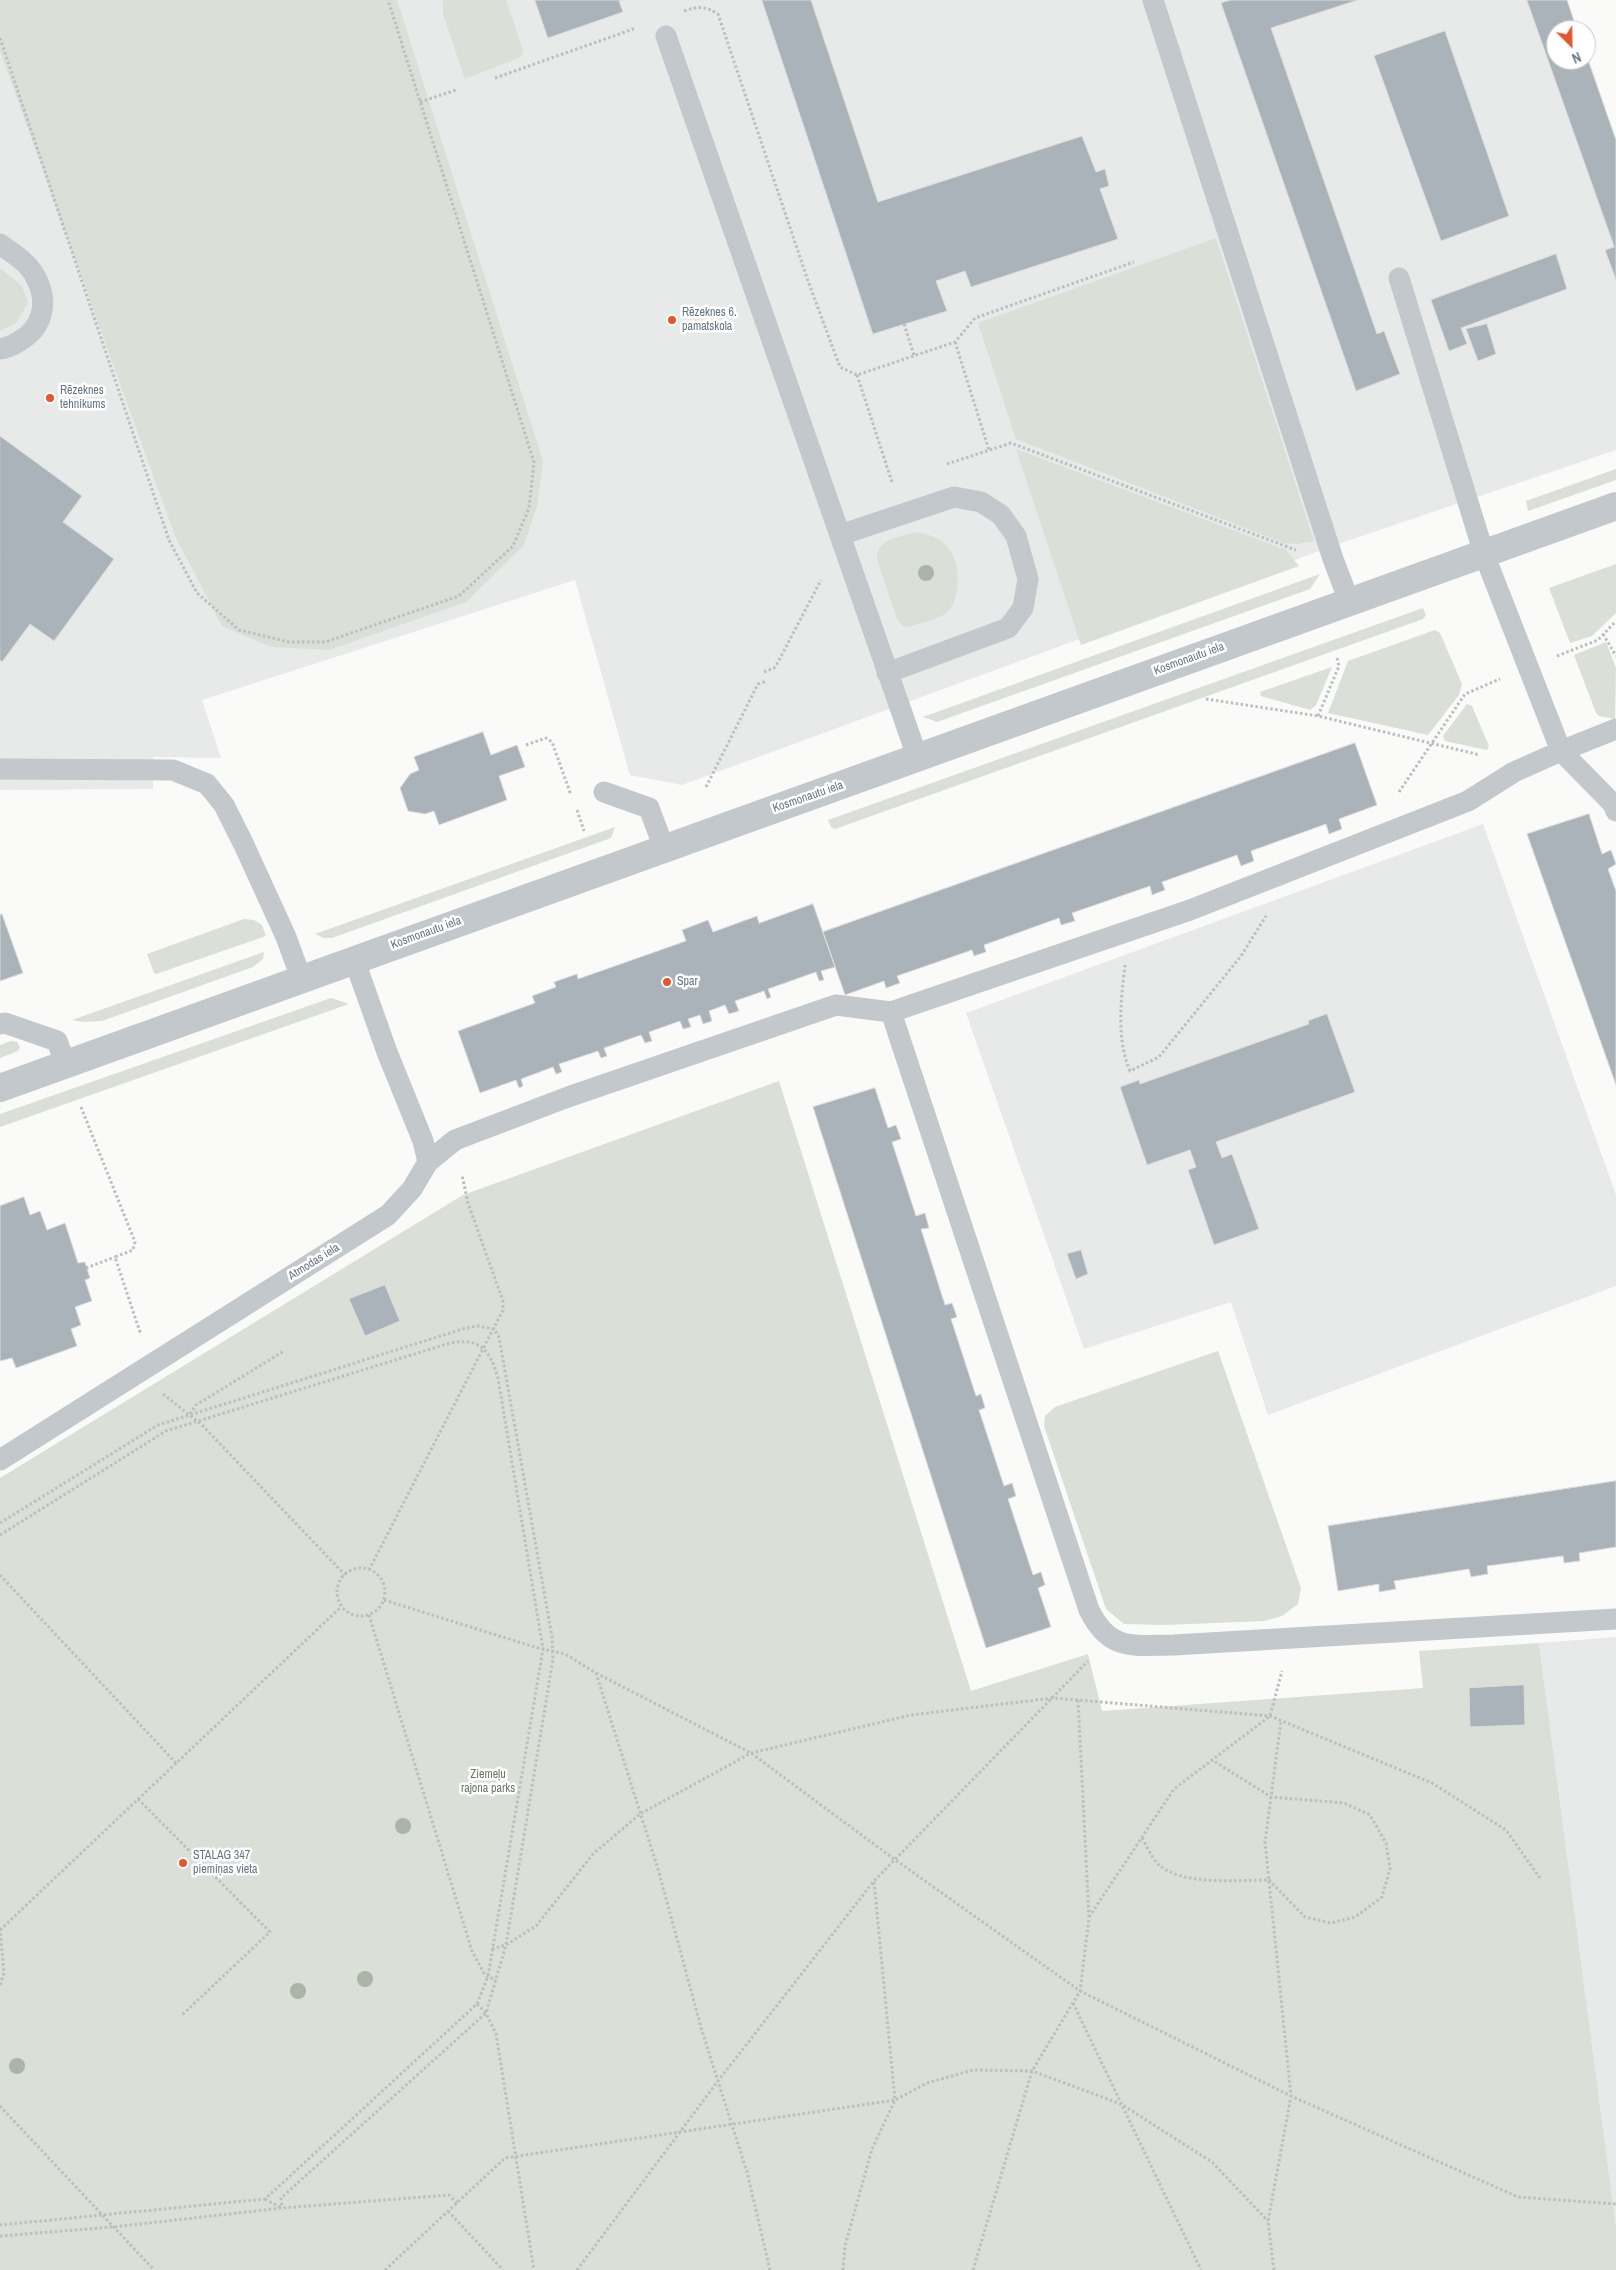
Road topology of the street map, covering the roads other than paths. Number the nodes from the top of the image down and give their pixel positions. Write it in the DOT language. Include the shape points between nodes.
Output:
graph roads {
  1 [pos="1153,0"];
  2 [pos="666,36"];
  3 [pos="0,244"];
  4 [pos="1399,278"];
  5 [pos="0,349"];
  6 [pos="1616,506"];
  7 [pos="840,535"];
  8 [pos="1484,554"];
  9 [pos="1350,601"];
  10 [pos="887,673"];
  11 [pos="1616,729"];
  12 [pos="1560,751"];
  13 [pos="918,758"];
  14 [pos="0,769"];
  15 [pos="604,792"];
  16 [pos="1616,811"];
  17 [pos="664,848"];
  18 [pos="354,959"];
  19 [pos="301,978"];
  20 [pos="891,1012"];
  21 [pos="0,1024"];
  22 [pos="66,1064"];
  23 [pos="0,1088"];
  24 [pos="428,1162"];
  25 [pos="0,1460"];
  26 [pos="1616,1619"];
  1 -- 9 [label="lane" via="1330,550"];
  2 -- 7 [label="lane"];
  3 -- 5 [label="lane" via="34,274 43,294 41,319 28,336"];
  4 -- 8 [label="lane"];
  6 -- 8 [label="street, Kosmonautu iela"];
  7 -- 10 [label="lane"];
  7 -- 10 [label="lane" via="954,497 981,502 1001,514 1016,536 1028,578 1023,608 1008,628"];
  8 -- 9 [label="street, Kosmonautu iela"];
  8 -- 12 [label="lane"];
  9 -- 13 [label="street, Kosmonautu iela"];
  10 -- 13 [label="lane"];
  11 -- 12 [label="lane"];
  12 -- 16 [label="lane" via="1613,804"];
  12 -- 20 [label="lane" via="1514,772 1468,801 1129,931"];
  13 -- 17 [label="street, Kosmonautu iela"];
  14 -- 19 [label="lane" via="174,770 207,784 224,805 244,845"];
  15 -- 17 [label="lane" via="649,808"];
  17 -- 18 [label="street, Kosmonautu iela"];
  18 -- 19 [label="street, Kosmonautu iela"];
  18 -- 24 [label="lane"];
  19 -- 22 [label="street, Kosmonautu iela"];
  20 -- 24 [label="lane" via="836,1005 568,1097 455,1140"];
  20 -- 26 [label="lane" via="1089,1610 1096,1625 1109,1639 1132,1646"];
  21 -- 22 [label="lane" via="57,1041"];
  22 -- 23 [label="street, Kosmonautu iela"];
  24 -- 25 [label="lane, Atmodas iela" via="412,1189 388,1215"];
}
